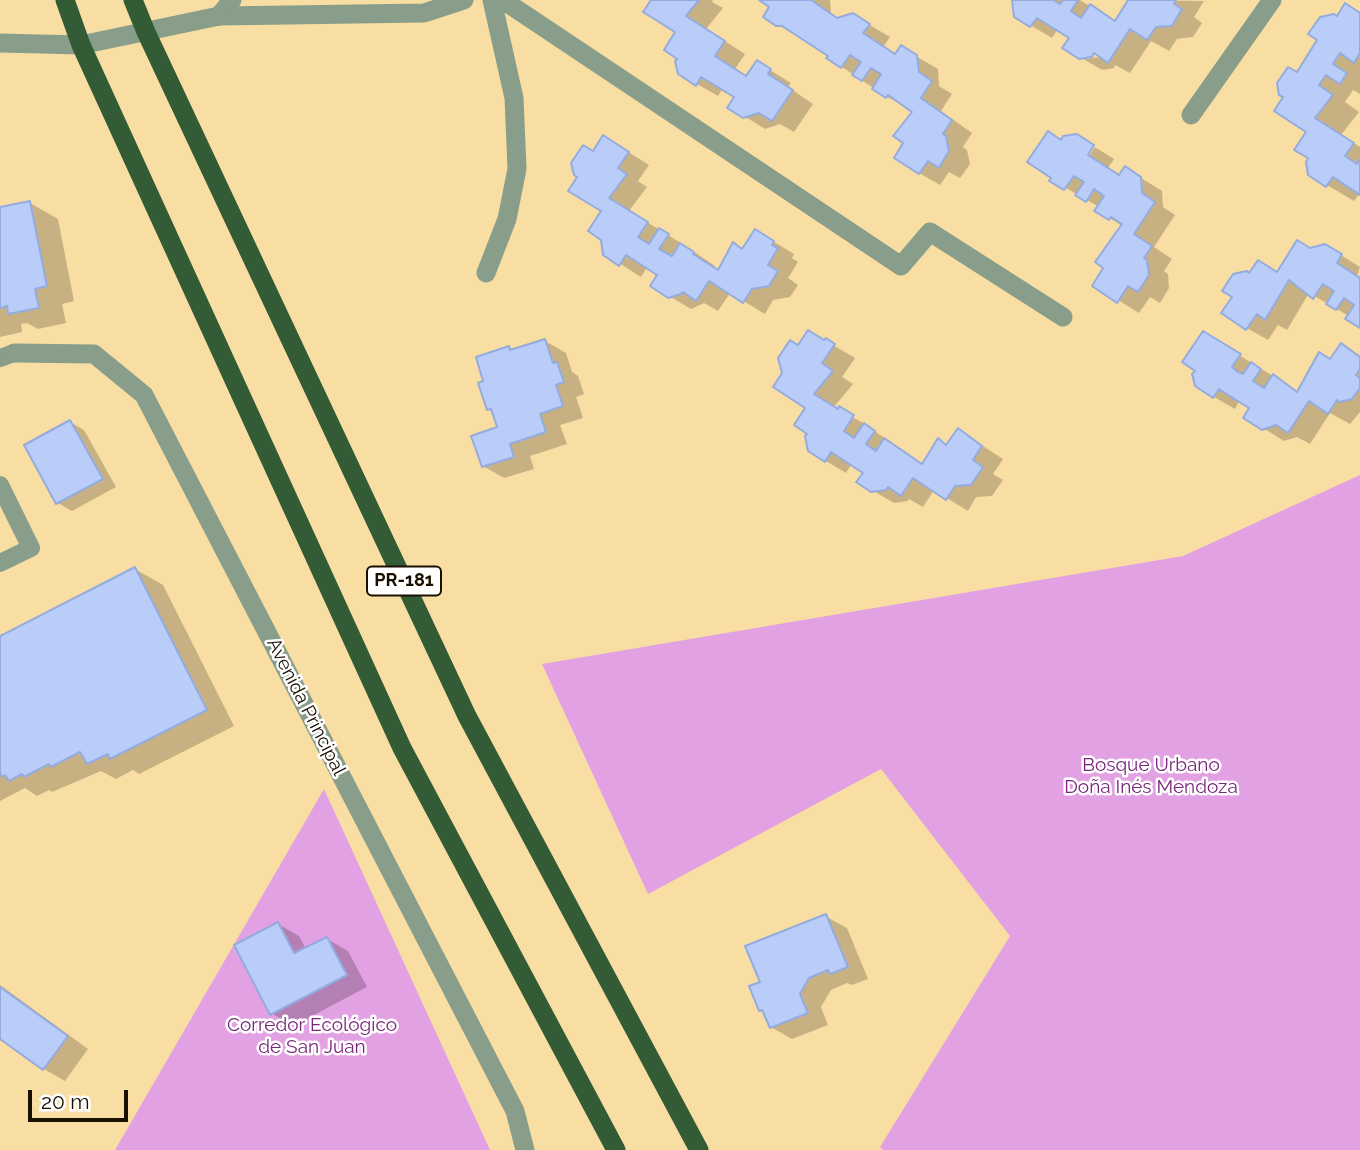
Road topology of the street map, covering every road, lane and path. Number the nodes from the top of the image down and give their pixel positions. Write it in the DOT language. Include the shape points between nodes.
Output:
graph roads {
  1 [pos="65,0"];
  2 [pos="134,0"];
  3 [pos="232,0"];
  4 [pos="464,0"];
  5 [pos="492,0"];
  6 [pos="503,0"];
  7 [pos="1272,0"];
  8 [pos="219,16"];
  9 [pos="146,32"];
  10 [pos="0,43"];
  11 [pos="81,45"];
  12 [pos="1191,115"];
  13 [pos="486,273"];
  14 [pos="1063,317"];
  15 [pos="7,356"];
  16 [pos="0,485"];
  17 [pos="0,563"];
  18 [pos="525,1150"];
  19 [pos="615,1150"];
  20 [pos="699,1150"];
  1 -- 11 [label="highway"];
  2 -- 9 [label="highway, PR-181"];
  3 -- 8 [label="street"];
  4 -- 8 [label="street" via="424,13"];
  5 -- 13 [label="street" via="514,98 517,170 507,219"];
  6 -- 14 [label="street" via="901,266 930,232"];
  7 -- 12 [label="street"];
  8 -- 9 [label="street"];
  9 -- 11 [label="street"];
  9 -- 20 [label="highway, PR-181" via="467,716"];
  10 -- 11 [label="street"];
  11 -- 19 [label="highway" via="402,748"];
  15 -- 18 [label="street, Avenida Principal" via="94,354 144,395 515,1111"];
  16 -- 17 [label="lane" via="31,548"];
}
